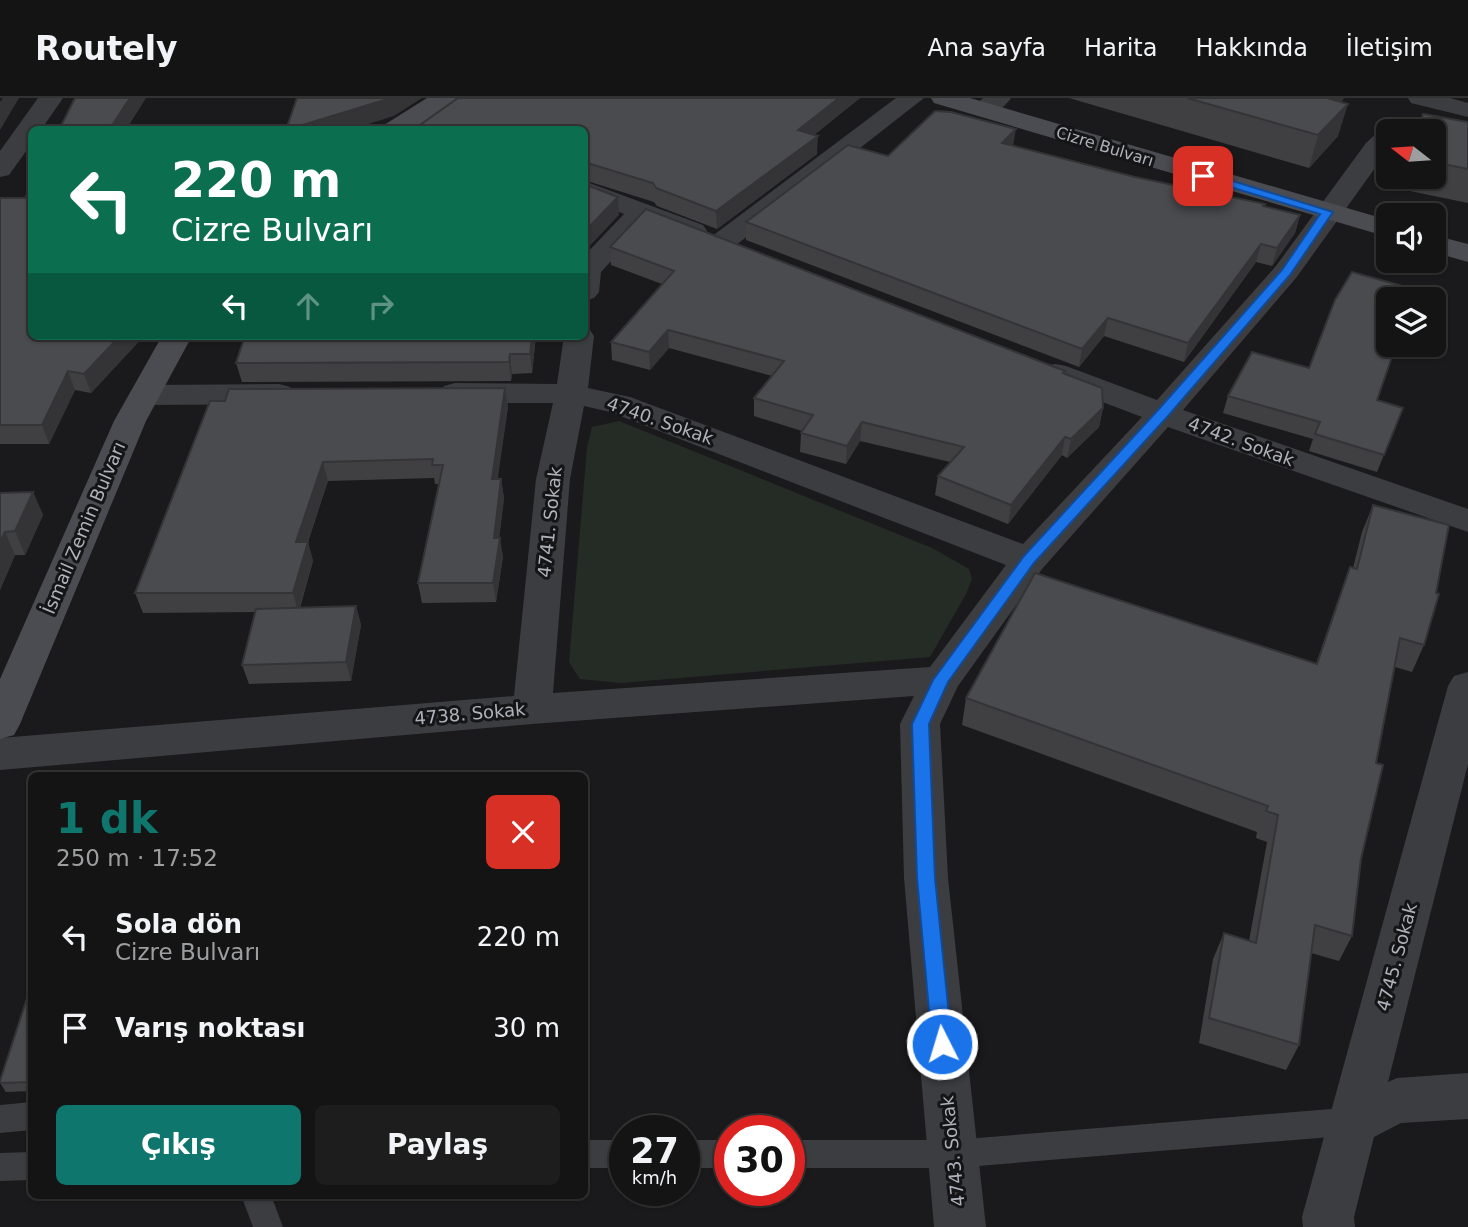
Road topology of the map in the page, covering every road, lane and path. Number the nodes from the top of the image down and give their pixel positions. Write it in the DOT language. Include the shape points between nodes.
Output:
graph roads {
  1 [pos="51,98"];
  2 [pos="444,98"];
  3 [pos="912,98"];
  4 [pos="943,98"];
  5 [pos="1425,99"];
  6 [pos="991,103"];
  7 [pos="1468,110"];
  8 [pos="1404,119"];
  9 [pos="31,126"];
  10 [pos="406,126"];
  11 [pos="28,130"];
  12 [pos="1376,147"];
  13 [pos="0,169"];
  14 [pos="588,190"];
  15 [pos="643,210"];
  16 [pos="1327,212"];
  17 [pos="1376,226"];
  18 [pos="1446,247"];
  19 [pos="1468,253"];
  20 [pos="588,269"];
  21 [pos="175,340"];
  22 [pos="578,340"];
  23 [pos="1023,361"];
  24 [pos="419,393"];
  25 [pos="309,394"];
  26 [pos="571,394"];
  27 [pos="145,395"];
  28 [pos="1163,413"];
  29 [pos="1468,521"];
  30 [pos="1029,559"];
  31 [pos="941,680"];
  32 [pos="1468,686"];
  33 [pos="533,709"];
  34 [pos="0,724"];
  35 [pos="0,754"];
  36 [pos="1468,1096"];
  37 [pos="28,1116"];
  38 [pos="0,1119"];
  39 [pos="1354,1121"];
  40 [pos="588,1154"];
  41 [pos="609,1154"];
  42 [pos="805,1154"];
  43 [pos="953,1154"];
  44 [pos="28,1166"];
  45 [pos="0,1167"];
  46 [pos="258,1199"];
  47 [pos="268,1227"];
  48 [pos="960,1227"];
  49 [pos="1329,1227"];
  1 -- 9 [label="street"];
  2 -- 10 [label="main road"];
  3 -- 15 [label="street" via="733,248"];
  4 -- 6 [label="main road, Cizre Bulvarı"];
  5 -- 7 [label="street"];
  5 -- 8 [label="street"];
  6 -- 16 [label="main road, Cizre Bulvarı"];
  11 -- 13 [label="street"];
  12 -- 16 [label="street, 4743. Sokak"];
  14 -- 15 [label="street"];
  15 -- 20 [label="street"];
  16 -- 17 [label="main road, Cizre Bulvarı"];
  16 -- 28 [label="street, 4743. Sokak" via="1286,272"];
  18 -- 19 [label="main road"];
  21 -- 27 [label="main road, İsmail Zemin Bulvarı"];
  22 -- 26 [label="street, 4741. Sokak"];
  23 -- 28 [label="street, 4742. Sokak"];
  24 -- 26 [label="street, 4740. Sokak"];
  25 -- 27 [label="street"];
  26 -- 30 [label="street, 4740. Sokak" via="619,404"];
  26 -- 33 [label="street, 4741. Sokak" via="553,479"];
  27 -- 34 [label="main road, İsmail Zemin Bulvarı"];
  28 -- 29 [label="street, 4742. Sokak"];
  28 -- 30 [label="street, 4743. Sokak"];
  30 -- 31 [label="street, 4743. Sokak"];
  31 -- 33 [label="street, 4738. Sokak"];
  31 -- 43 [label="street, 4743. Sokak" via="920,724 926,878"];
  32 -- 39 [label="street, 4745. Sokak"];
  33 -- 35 [label="street, 4738. Sokak"];
  36 -- 39 [label="street" via="1397,1101"];
  37 -- 38 [label="lane"];
  39 -- 43 [label="lane"];
  39 -- 49 [label="street, 4745. Sokak"];
  40 -- 41 [label="lane"];
  42 -- 43 [label="lane"];
  43 -- 48 [label="street, 4743. Sokak"];
  44 -- 45 [label="lane"];
  46 -- 47 [label="lane"];
}
